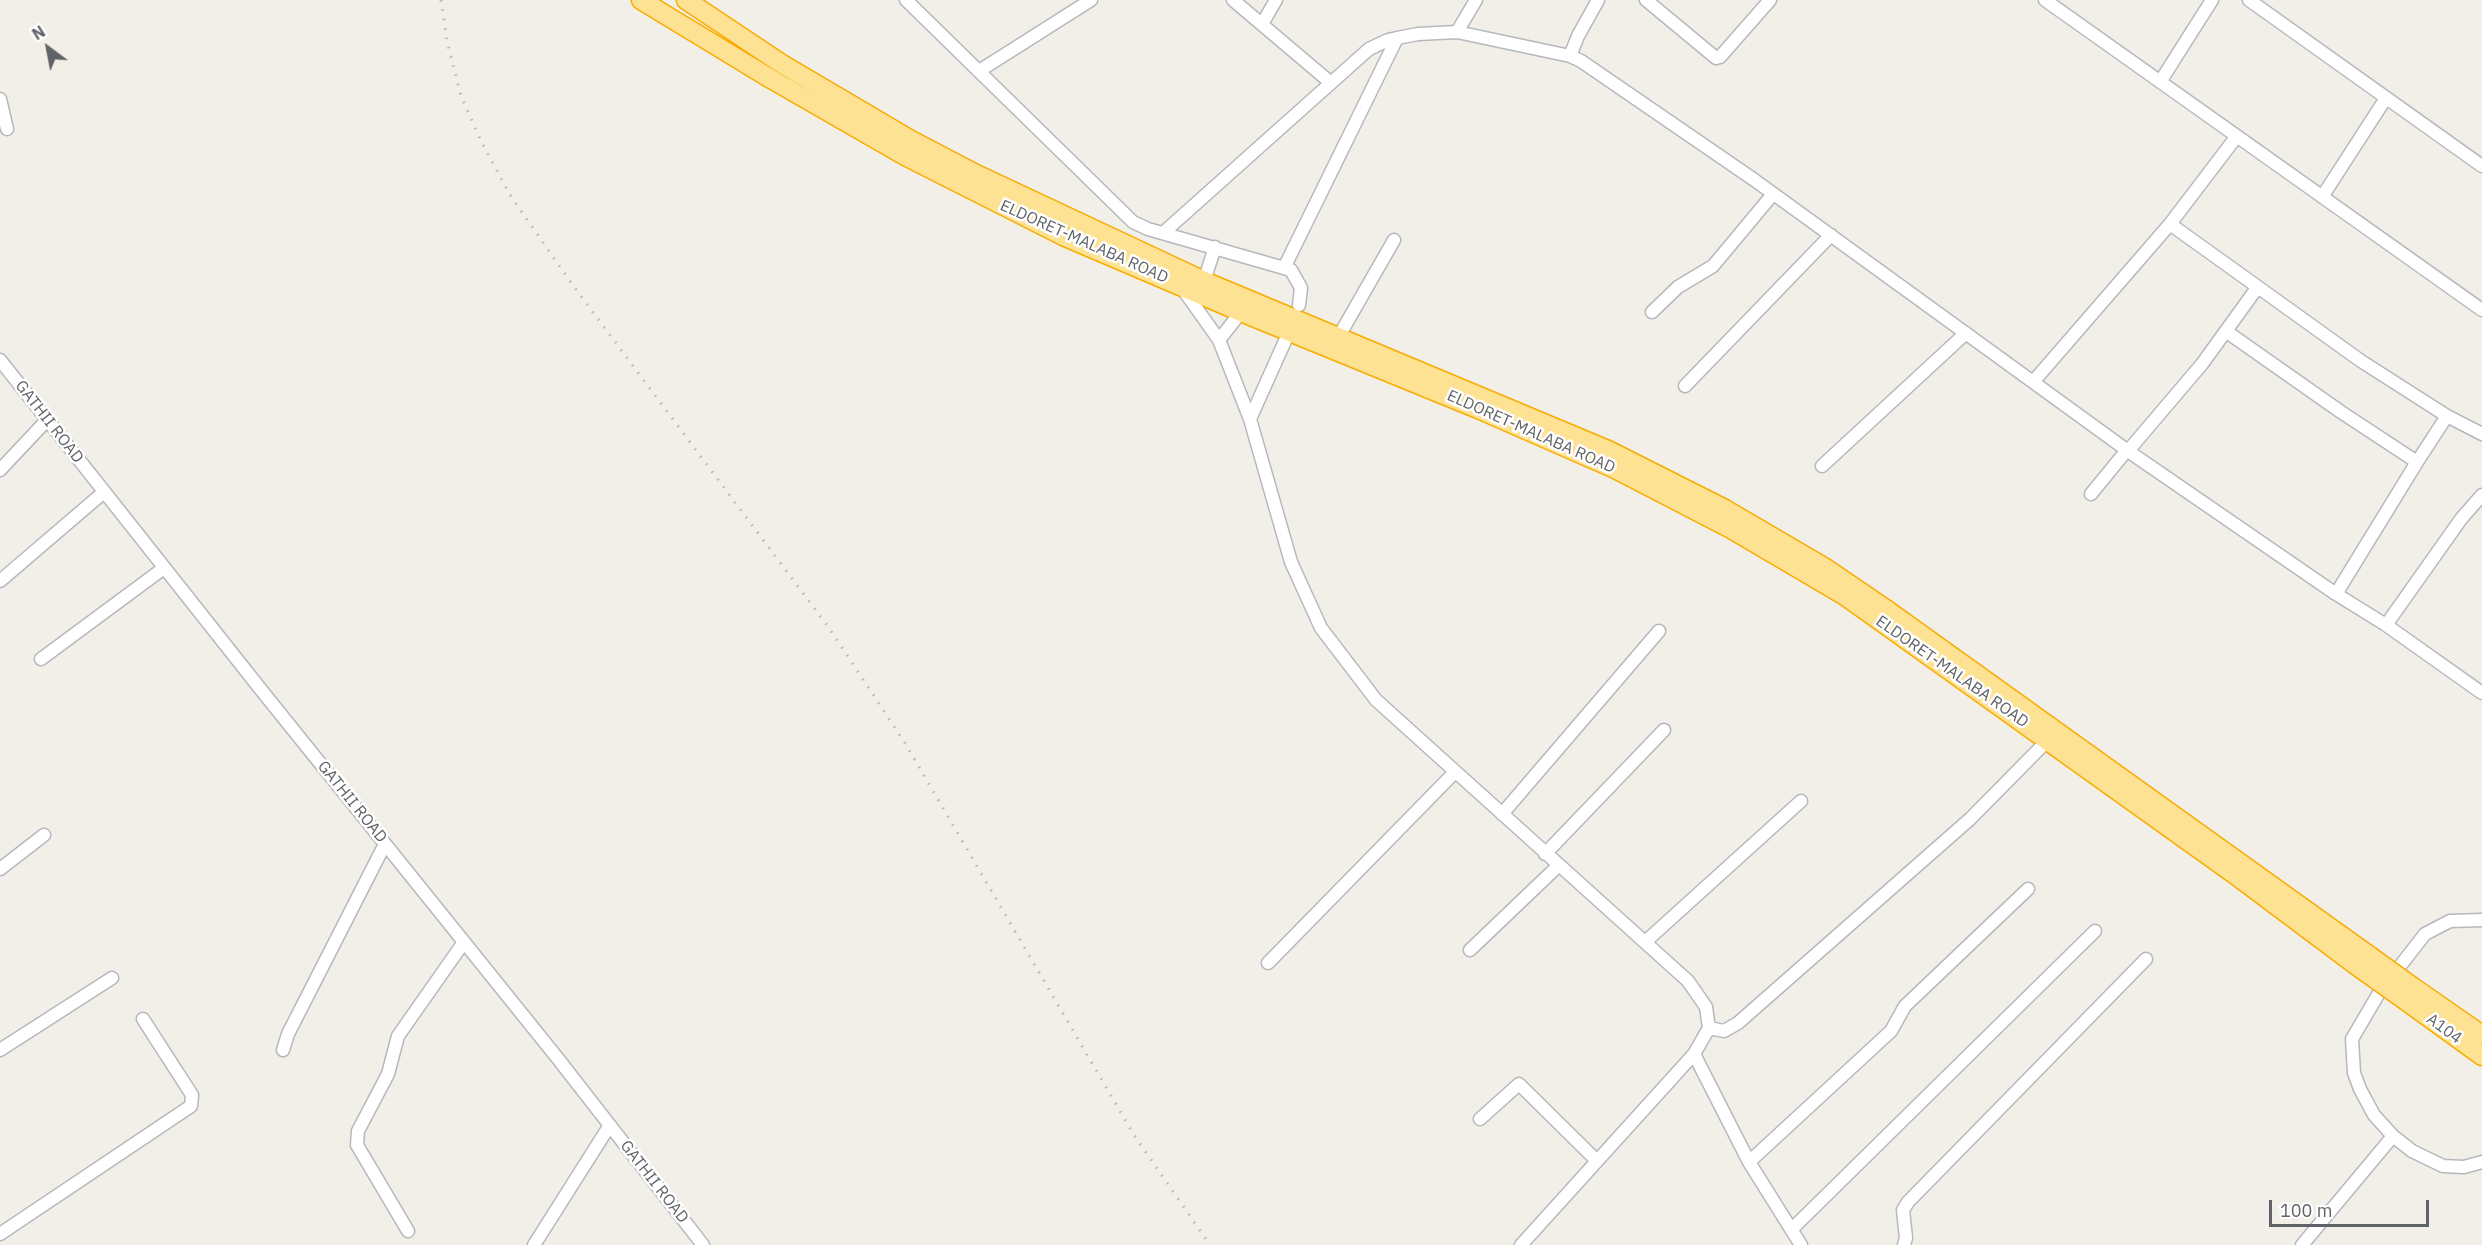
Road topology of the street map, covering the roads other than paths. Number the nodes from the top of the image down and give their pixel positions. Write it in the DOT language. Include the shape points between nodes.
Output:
graph roads {
  1 [pos="641,0"];
  2 [pos="686,0"];
  3 [pos="906,0"];
  4 [pos="1092,0"];
  5 [pos="1233,0"];
  6 [pos="1276,0"];
  7 [pos="1476,0"];
  8 [pos="1598,0"];
  9 [pos="1646,0"];
  10 [pos="1770,0"];
  11 [pos="2045,0"];
  12 [pos="2212,0"];
  13 [pos="2249,0"];
  14 [pos="1262,24"];
  15 [pos="1457,32"];
  16 [pos="1397,38"];
  17 [pos="1570,56"];
  18 [pos="979,71"];
  19 [pos="2160,82"];
  20 [pos="1331,83"];
  21 [pos="2386,98"];
  22 [pos="0,99"];
  23 [pos="7,129"];
  24 [pos="2237,136"];
  25 [pos="2482,166"];
  26 [pos="1773,194"];
  27 [pos="2322,197"];
  28 [pos="2170,224"];
  29 [pos="1163,233"];
  30 [pos="1831,235"];
  31 [pos="1394,240"];
  32 [pos="1215,247"];
  33 [pos="1284,268"];
  34 [pos="1204,281"];
  35 [pos="1179,285"];
  36 [pos="2257,288"];
  37 [pos="1299,305"];
  38 [pos="2482,310"];
  39 [pos="1241,312"];
  40 [pos="1652,312"];
  41 [pos="2227,332"];
  42 [pos="1966,333"];
  43 [pos="1339,336"];
  44 [pos="1219,340"];
  45 [pos="1285,341"];
  46 [pos="0,360"];
  47 [pos="2033,382"];
  48 [pos="1685,386"];
  49 [pos="2446,416"];
  50 [pos="1250,419"];
  51 [pos="47,420"];
  52 [pos="2482,434"];
  53 [pos="2127,450"];
  54 [pos="2417,462"];
  55 [pos="1822,466"];
  56 [pos="0,470"];
  57 [pos="104,492"];
  58 [pos="2091,494"];
  59 [pos="2482,495"];
  60 [pos="164,568"];
  61 [pos="0,581"];
  62 [pos="2336,594"];
  63 [pos="2386,625"];
  64 [pos="1659,631"];
  65 [pos="41,659"];
  66 [pos="2482,693"];
  67 [pos="1664,730"];
  68 [pos="2048,740"];
  69 [pos="1455,772"];
  70 [pos="1801,801"];
  71 [pos="1502,814"];
  72 [pos="44,835"];
  73 [pos="385,844"];
  74 [pos="1545,854"];
  75 [pos="1558,866"];
  76 [pos="0,868"];
  77 [pos="2028,889"];
  78 [pos="2482,920"];
  79 [pos="2095,931"];
  80 [pos="464,942"];
  81 [pos="1645,942"];
  82 [pos="1470,950"];
  83 [pos="2146,959"];
  84 [pos="2365,962"];
  85 [pos="1268,963"];
  86 [pos="112,978"];
  87 [pos="2410,994"];
  88 [pos="143,1019"];
  89 [pos="1709,1028"];
  90 [pos="2482,1035"];
  91 [pos="0,1050"];
  92 [pos="284,1050"];
  93 [pos="1694,1054"];
  94 [pos="2482,1056"];
  95 [pos="1480,1119"];
  96 [pos="610,1125"];
  97 [pos="2393,1136"];
  98 [pos="1596,1160"];
  99 [pos="1749,1162"];
  100 [pos="2482,1162"];
  101 [pos="1792,1229"];
  102 [pos="408,1231"];
  103 [pos="0,1234"];
  104 [pos="534,1245"];
  105 [pos="703,1245"];
  106 [pos="1521,1245"];
  107 [pos="1801,1245"];
  108 [pos="1904,1245"];
  109 [pos="2302,1245"];
  1 -- 35 [label="highway, ELDORET-MALABA ROAD" via="905,156 1063,236"];
  2 -- 34 [label="highway, ELDORET-MALABA ROAD" via="782,64 911,140"];
  3 -- 18 [label="street"];
  4 -- 18 [label="street"];
  5 -- 14 [label="street"];
  6 -- 14 [label="street"];
  7 -- 15 [label="street"];
  8 -- 17 [label="street"];
  9 -- 10 [label="street" via="1716,58"];
  11 -- 19 [label="street"];
  12 -- 19 [label="street"];
  13 -- 21 [label="street"];
  14 -- 20 [label="street"];
  15 -- 16 [label="street"];
  15 -- 17 [label="street"];
  16 -- 20 [label="street" via="1369,50"];
  16 -- 33 [label="street"];
  17 -- 26 [label="street"];
  18 -- 29 [label="street" via="1133,222"];
  19 -- 24 [label="street"];
  20 -- 29 [label="street"];
  21 -- 25 [label="street"];
  21 -- 27 [label="street"];
  22 -- 23 [label="street"];
  24 -- 27 [label="street"];
  24 -- 28 [label="street"];
  26 -- 30 [label="street"];
  26 -- 40 [label="street" via="1713,266 1678,287"];
  27 -- 38 [label="street"];
  28 -- 36 [label="street"];
  28 -- 47 [label="street"];
  29 -- 32 [label="street"];
  30 -- 42 [label="street"];
  30 -- 48 [label="street"];
  31 -- 43 [label="street"];
  32 -- 33 [label="street"];
  32 -- 34 [label="street"];
  33 -- 37 [label="street" via="1291,270 1301,288"];
  34 -- 43 [label="highway, ELDORET-MALABA ROAD"];
  35 -- 39 [label="highway, ELDORET-MALABA ROAD"];
  35 -- 44 [label="street"];
  36 -- 41 [label="street"];
  36 -- 49 [label="street"];
  39 -- 44 [label="street"];
  39 -- 68 [label="highway, ELDORET-MALABA ROAD" via="1478,408 1615,469 1731,529 1845,596"];
  41 -- 53 [label="street"];
  41 -- 54 [label="street"];
  42 -- 47 [label="street"];
  42 -- 55 [label="street"];
  43 -- 84 [label="highway, ELDORET-MALABA ROAD" via="1608,450 1725,509 1824,567 2123,777"];
  44 -- 50 [label="street"];
  45 -- 50 [label="street"];
  46 -- 51 [label="street, GATHII ROAD"];
  47 -- 53 [label="street"];
  49 -- 52 [label="street"];
  49 -- 54 [label="street"];
  50 -- 69 [label="street" via="1292,562 1322,628 1376,700"];
  51 -- 56 [label="street"];
  51 -- 57 [label="street, GATHII ROAD"];
  53 -- 58 [label="street"];
  53 -- 62 [label="street"];
  54 -- 62 [label="street"];
  57 -- 60 [label="street, GATHII ROAD"];
  57 -- 61 [label="street"];
  59 -- 63 [label="street"];
  60 -- 65 [label="street"];
  60 -- 73 [label="street, GATHII ROAD"];
  62 -- 63 [label="street"];
  63 -- 66 [label="street"];
  64 -- 71 [label="street"];
  67 -- 74 [label="street"];
  68 -- 84 [label="highway, ELDORET-MALABA ROAD"];
  68 -- 89 [label="street" via="1970,819 1738,1023 1724,1031"];
  69 -- 71 [label="street"];
  69 -- 85 [label="street"];
  70 -- 81 [label="street"];
  71 -- 74 [label="street"];
  72 -- 76 [label="street"];
  73 -- 80 [label="street, GATHII ROAD"];
  73 -- 92 [label="street" via="288,1034"];
  74 -- 75 [label="street"];
  75 -- 81 [label="street"];
  75 -- 82 [label="street"];
  77 -- 99 [label="street" via="1905,1006 1891,1031"];
  78 -- 97 [label="street" via="2450,921 2425,934 2379,993 2352,1039 2354,1073 2360,1089 2374,1115"];
  79 -- 101 [label="street"];
  80 -- 96 [label="street, GATHII ROAD"];
  80 -- 102 [label="street" via="398,1036 388,1074 356,1139"];
  81 -- 89 [label="street" via="1699,995"];
  83 -- 108 [label="street" via="1908,1202 1903,1210"];
  84 -- 87 [label="highway, bridge"];
  86 -- 91 [label="street"];
  87 -- 90 [label="highway"];
  87 -- 94 [label="highway, A104"];
  88 -- 103 [label="street" via="192,1095 191,1106"];
  89 -- 93 [label="street"];
  93 -- 98 [label="street"];
  93 -- 99 [label="street"];
  95 -- 98 [label="street" via="1519,1084"];
  96 -- 104 [label="street"];
  96 -- 105 [label="street, GATHII ROAD"];
  97 -- 100 [label="street" via="2443,1166 2464,1167"];
  97 -- 109 [label="street"];
  98 -- 106 [label="street"];
  99 -- 101 [label="street"];
  101 -- 107 [label="street"];
}
